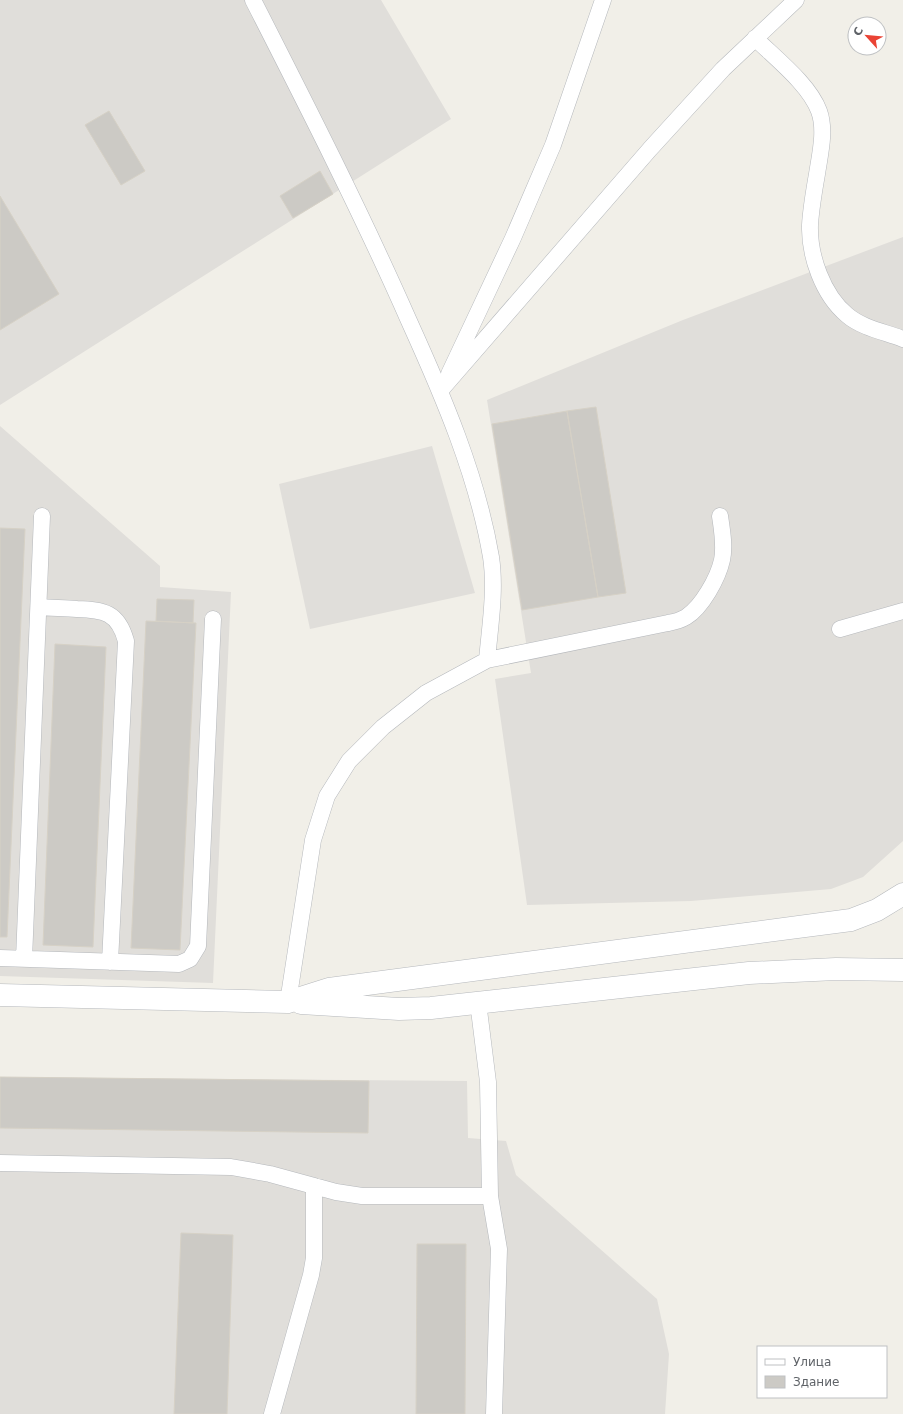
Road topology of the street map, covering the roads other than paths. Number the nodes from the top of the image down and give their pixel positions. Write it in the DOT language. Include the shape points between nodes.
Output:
graph roads {
  1 [pos="253,0"];
  2 [pos="602,0"];
  3 [pos="796,0"];
  4 [pos="755,38"];
  5 [pos="903,339"];
  6 [pos="440,391"];
  7 [pos="42,516"];
  8 [pos="720,516"];
  9 [pos="39,607"];
  10 [pos="903,611"];
  11 [pos="213,619"];
  12 [pos="840,629"];
  13 [pos="487,660"];
  14 [pos="903,894"];
  15 [pos="0,958"];
  16 [pos="24,959"];
  17 [pos="110,962"];
  18 [pos="903,970"];
  19 [pos="0,995"];
  20 [pos="288,1002"];
  21 [pos="478,1002"];
  22 [pos="0,1163"];
  23 [pos="314,1186"];
  24 [pos="490,1196"];
  25 [pos="272,1414"];
  26 [pos="494,1414"];
  1 -- 6 [label="lane" via="356,206"];
  2 -- 6 [label="lane" via="553,145 513,238"];
  3 -- 4 [label="lane"];
  4 -- 5 [label="lane" via="804,87 819,111 822,146 810,226 811,247 826,289 834,302 848,316 864,325"];
  4 -- 6 [label="lane" via="723,69 650,150"];
  6 -- 13 [label="lane" via="477,495 491,558 492,598"];
  7 -- 9 [label="lane"];
  8 -- 13 [label="lane" via="722,560 704,599 686,618"];
  9 -- 16 [label="lane"];
  9 -- 17 [label="lane" via="100,610 112,616 122,627 126,641"];
  10 -- 12 [label="lane"];
  11 -- 17 [label="lane" via="198,946 190,959 179,964"];
  13 -- 20 [label="lane" via="426,693 383,727 348,761 327,796 313,840"];
  14 -- 20 [label="street" via="877,910 851,920 329,989"];
  15 -- 16 [label="lane"];
  16 -- 17 [label="lane"];
  18 -- 21 [label="street" via="836,969 749,973"];
  19 -- 20 [label="street"];
  20 -- 21 [label="street" via="399,1009"];
  21 -- 24 [label="lane" via="488,1082"];
  22 -- 23 [label="lane" via="231,1167"];
  23 -- 24 [label="lane" via="362,1196"];
  23 -- 25 [label="lane" via="314,1258 311,1275"];
  24 -- 26 [label="lane" via="499,1249"];
}
